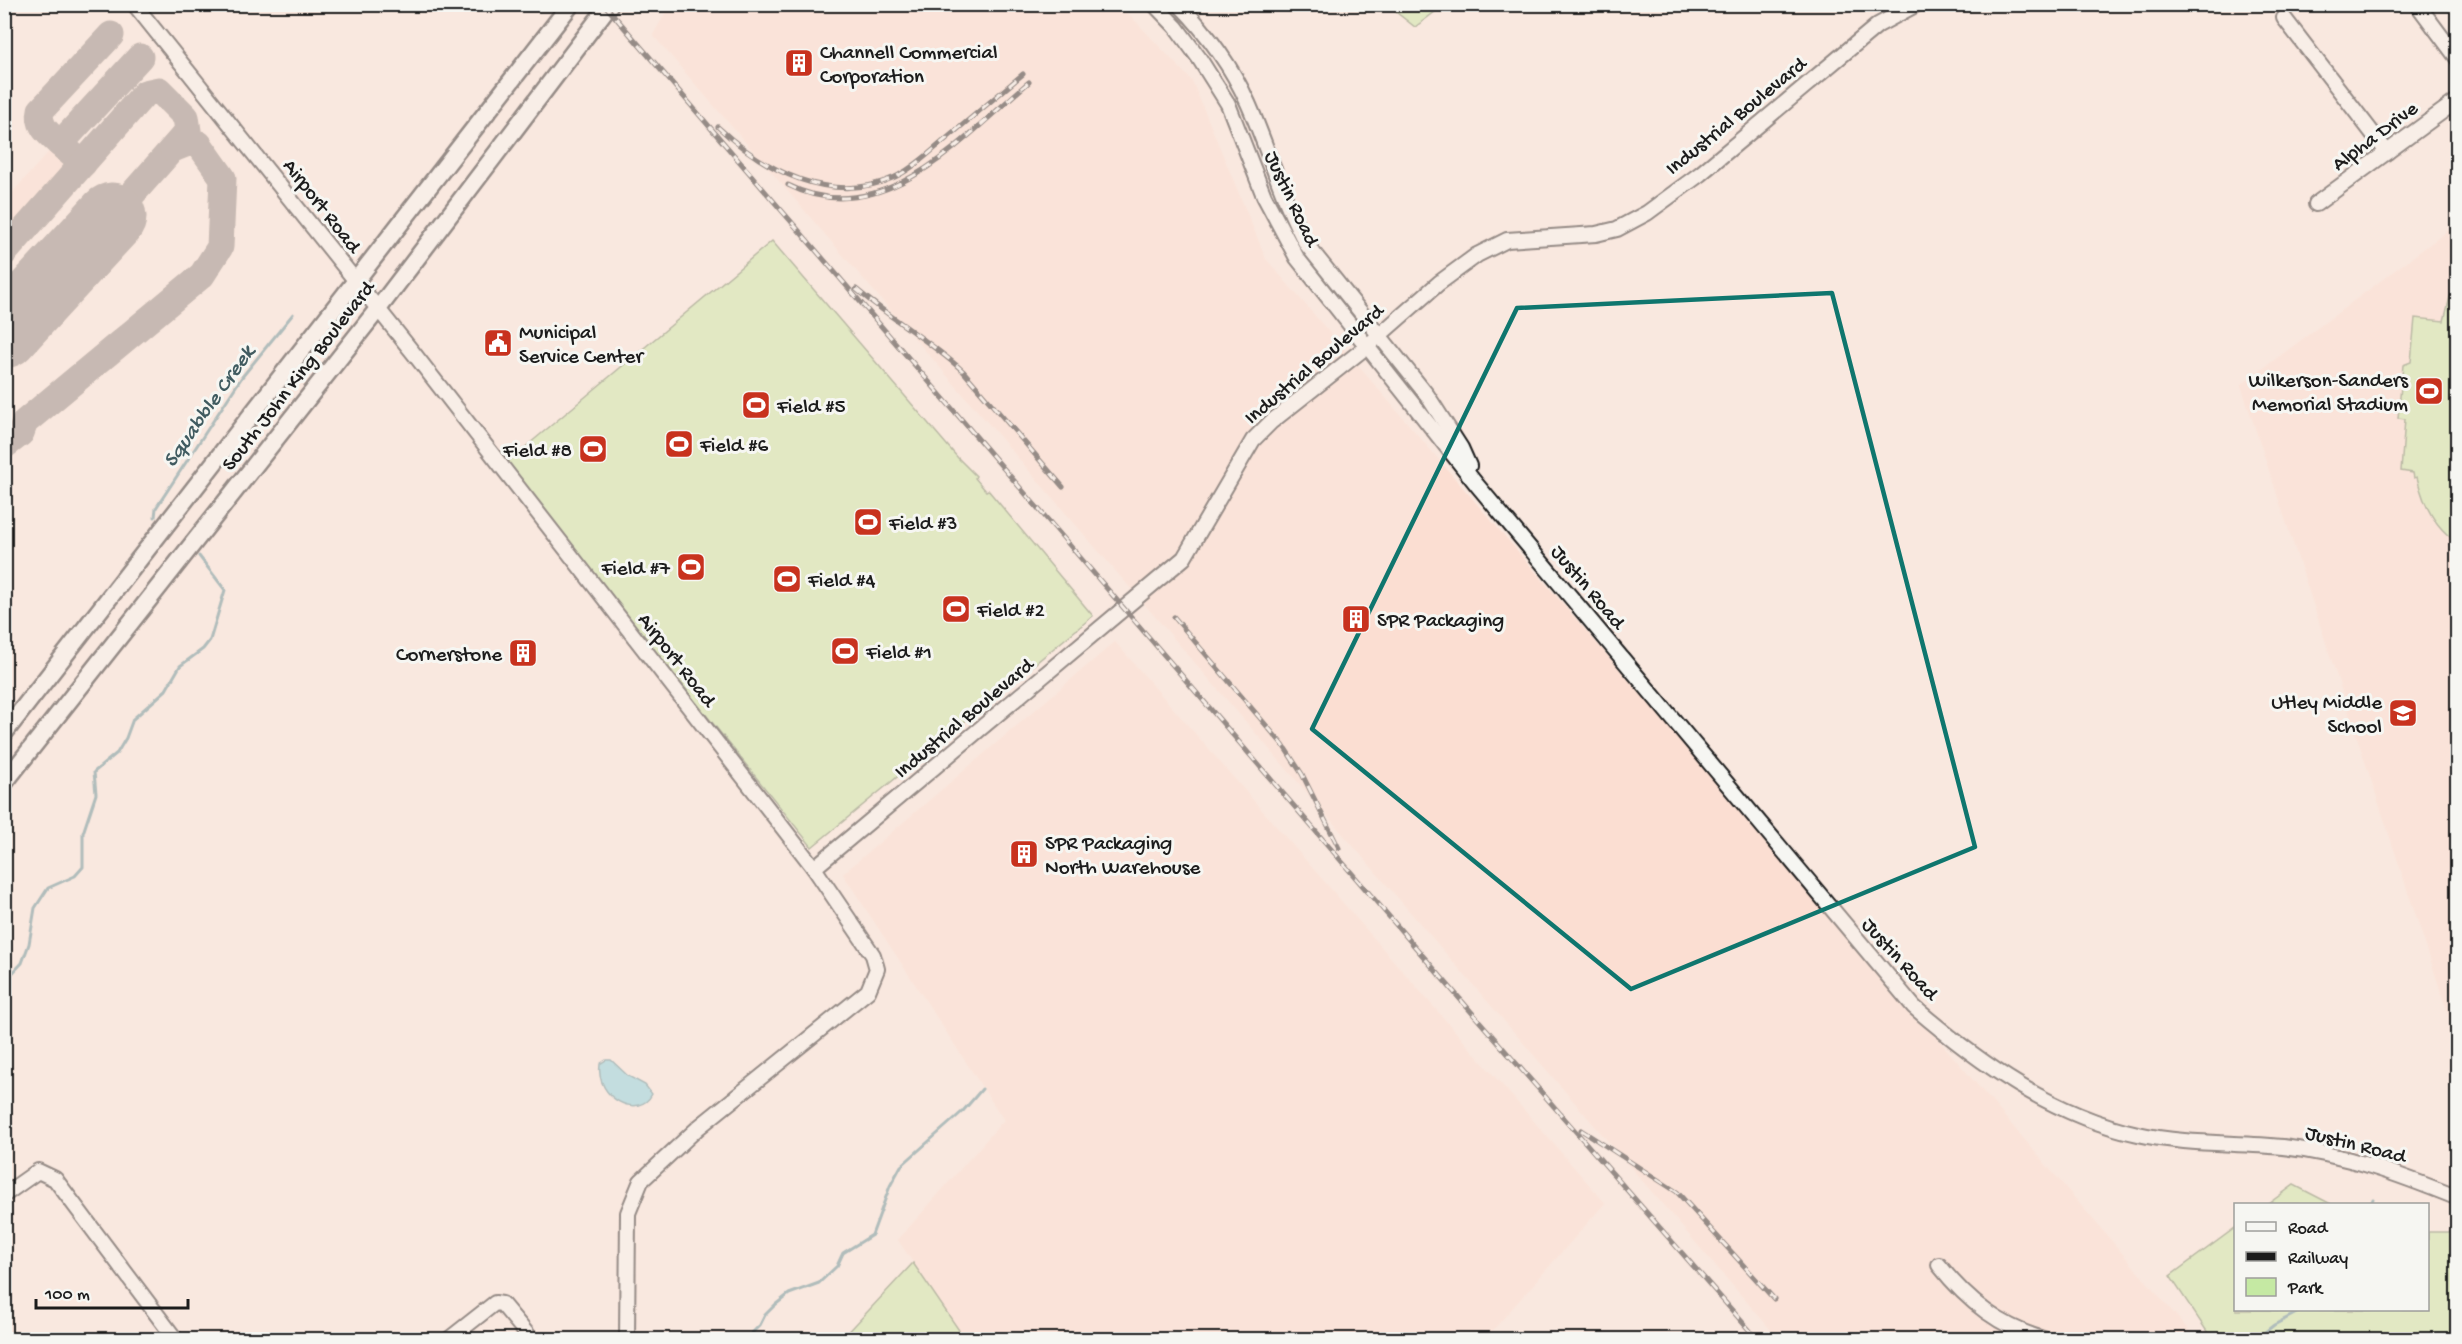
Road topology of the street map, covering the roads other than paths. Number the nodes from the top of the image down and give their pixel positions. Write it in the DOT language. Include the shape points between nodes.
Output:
graph roads {
  1 [pos="134,4"];
  2 [pos="571,4"];
  3 [pos="610,4"];
  4 [pos="1154,4"];
  5 [pos="1179,4"];
  6 [pos="1917,4"];
  7 [pos="2417,4"];
  8 [pos="2284,18"];
  9 [pos="2457,59"];
  10 [pos="2457,100"];
  11 [pos="2387,152"];
  12 [pos="1281,190"];
  13 [pos="1264,196"];
  14 [pos="2316,204"];
  15 [pos="356,281"];
  16 [pos="378,309"];
  17 [pos="1379,335"];
  18 [pos="1366,346"];
  19 [pos="1477,485"];
  20 [pos="4,734"];
  21 [pos="8,772"];
  22 [pos="814,868"];
  23 [pos="4,1195"];
  24 [pos="2457,1198"];
  25 [pos="1940,1265"];
  26 [pos="176,1340"];
  27 [pos="448,1340"];
  28 [pos="532,1340"];
  29 [pos="627,1340"];
  30 [pos="2046,1340"];
  1 -- 15 [label="street, Airport Road"];
  2 -- 15 [label="main road, South John King Boulevard"];
  3 -- 16 [label="main road, South John King Boulevard"];
  4 -- 13 [label="street, Justin Road" via="1199,58 1228,104"];
  5 -- 12 [label="street, Justin Road" via="1208,36 1247,100"];
  6 -- 17 [label="street, Industrial Boulevard" via="1878,26 1700,174 1647,213 1617,229 1596,234 1507,240 1477,255 1439,283"];
  7 -- 9 [label="street"];
  8 -- 11 [label="street"];
  10 -- 11 [label="street, Alpha Drive"];
  11 -- 14 [label="street, Alpha Drive"];
  12 -- 13 [label="street"];
  12 -- 17 [label="street, Justin Road" via="1307,245"];
  13 -- 18 [label="street, Justin Road" via="1297,258"];
  15 -- 16 [label="street, Airport Road"];
  15 -- 20 [label="main road, South John King Boulevard"];
  16 -- 21 [label="main road, South John King Boulevard"];
  16 -- 22 [label="street, Airport Road"];
  17 -- 18 [label="street, Industrial Boulevard"];
  17 -- 19 [label="street, Justin Road" via="1427,395 1461,448"];
  18 -- 19 [label="street, Justin Road"];
  18 -- 22 [label="street, Industrial Boulevard" via="1253,440 1184,558"];
  19 -- 24 [label="street, Justin Road" via="1895,986 1977,1060 2081,1117 2109,1126 2175,1141 2331,1154 2379,1166"];
  22 -- 29 [label="street, Airport Road" via="873,955 877,969 872,985 699,1127 641,1181 627,1213"];
  23 -- 26 [label="street" via="31,1174 44,1171 55,1179"];
  25 -- 30 [label="street" via="1969,1300 1999,1322"];
  27 -- 28 [label="street" via="498,1303"];
}
